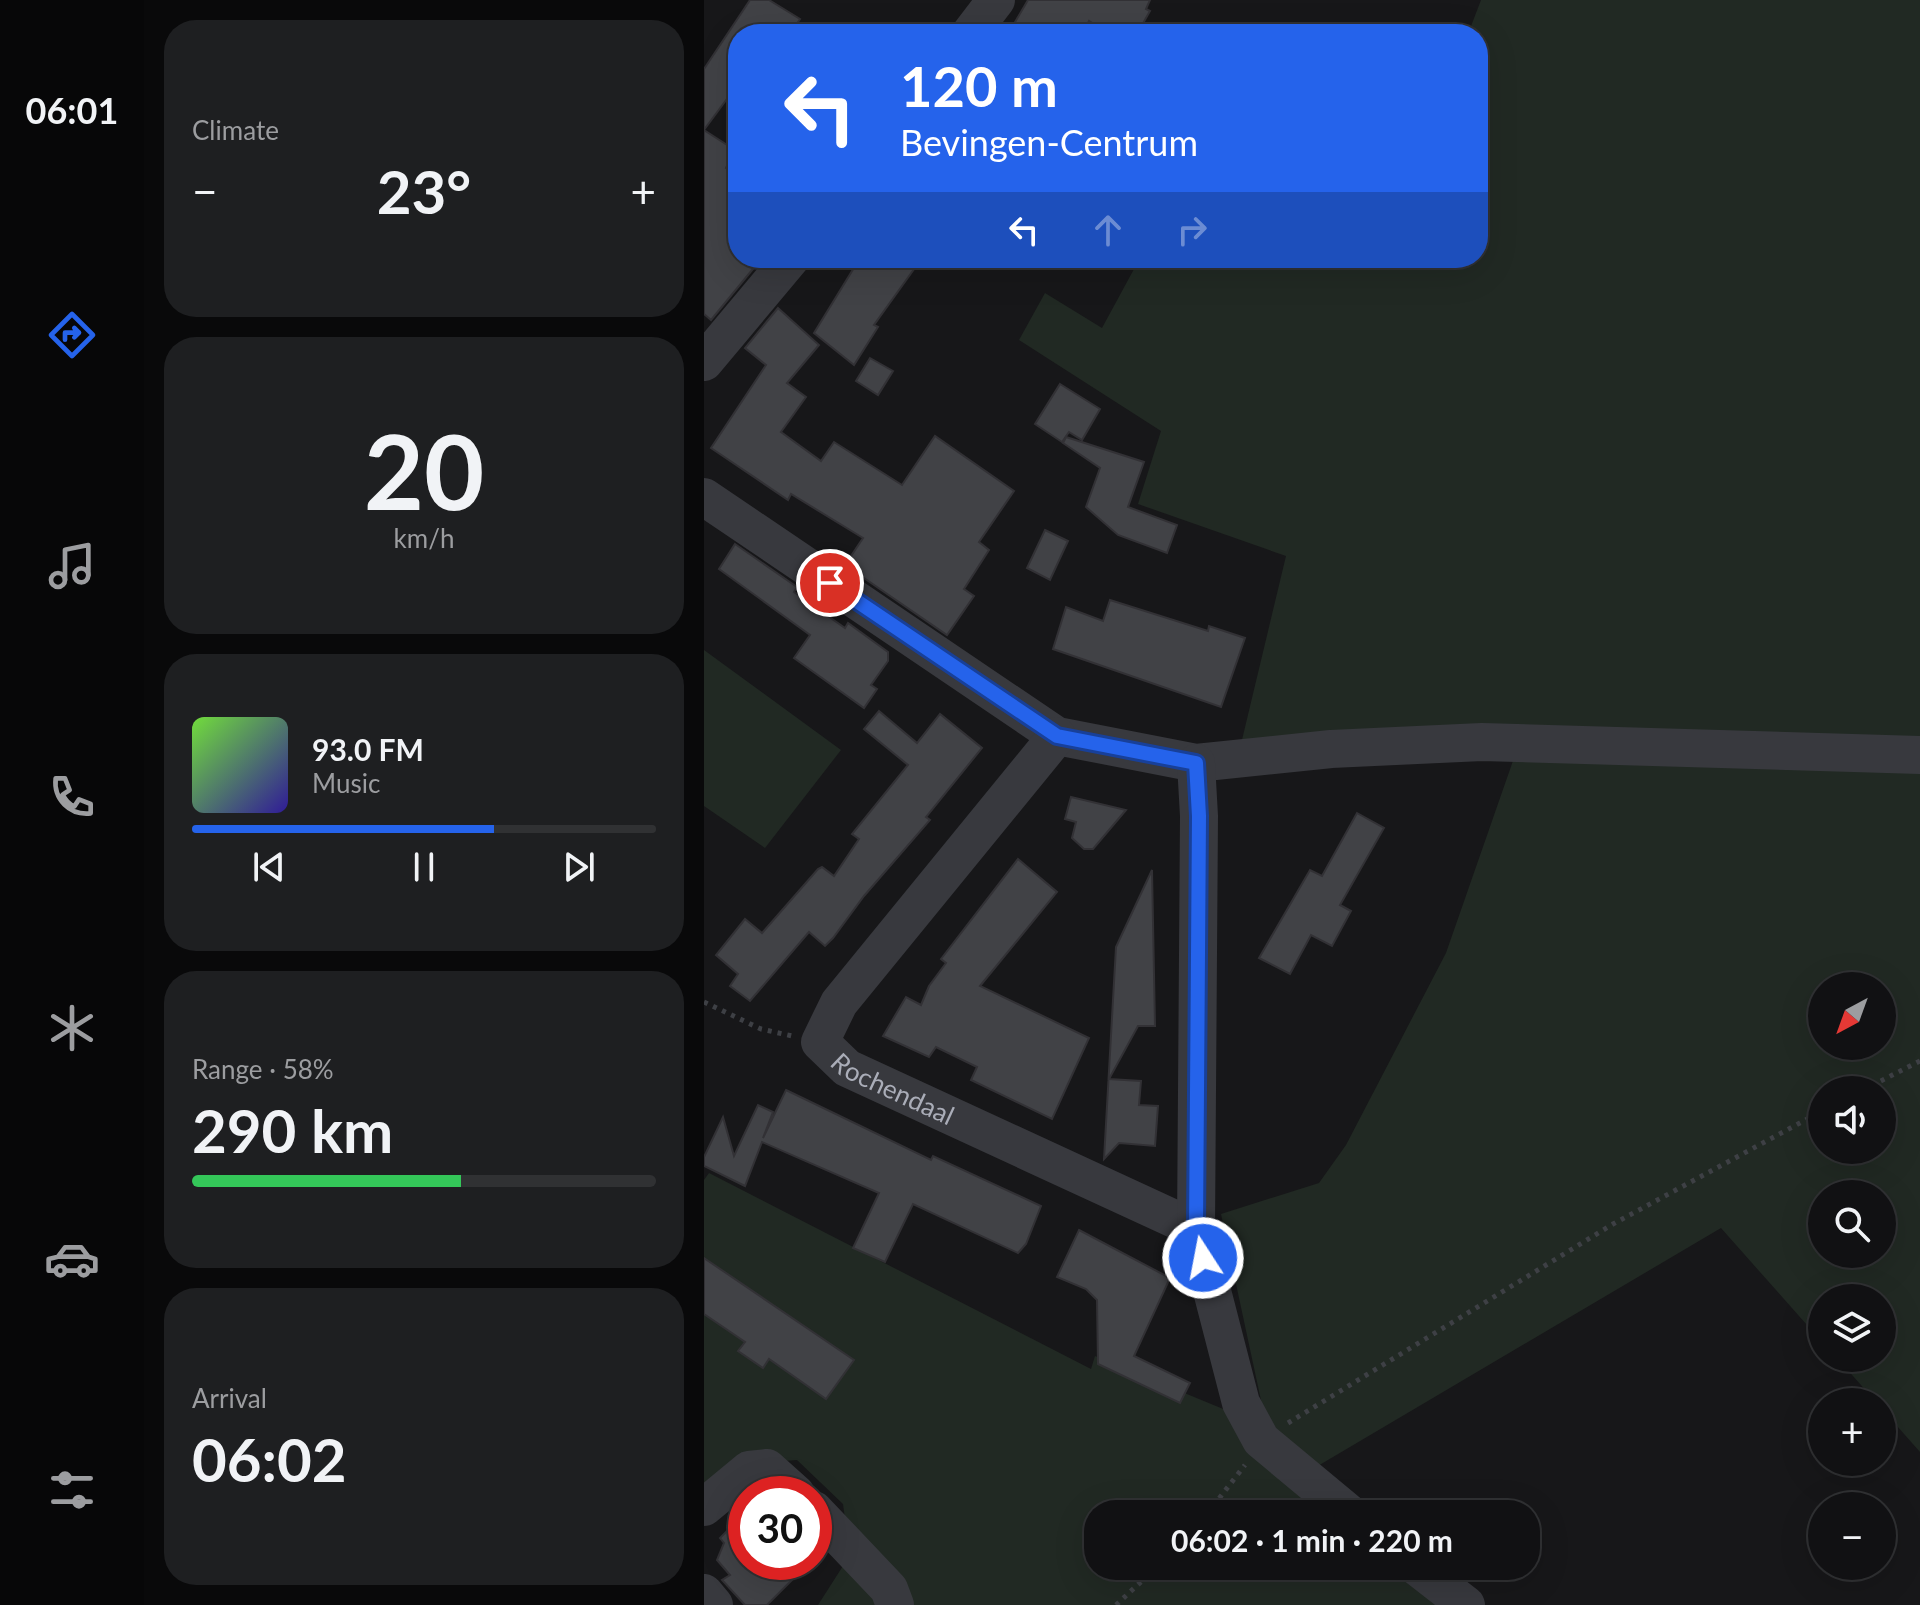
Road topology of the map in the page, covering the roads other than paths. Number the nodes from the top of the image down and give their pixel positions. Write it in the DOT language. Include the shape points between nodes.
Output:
graph roads {
  1 [pos="996,0"];
  2 [pos="978,24"];
  3 [pos="783,268"];
  4 [pos="704,362"];
  5 [pos="704,497"];
  6 [pos="1057,736"];
  7 [pos="1920,755"];
  8 [pos="1196,763"];
  9 [pos="1196,1229"];
  10 [pos="742,1476"];
  11 [pos="776,1476"];
  12 [pos="728,1487"];
  13 [pos="1333,1500"];
  14 [pos="704,1507"];
  15 [pos="832,1529"];
  16 [pos="1434,1580"];
  17 [pos="704,1593"];
  18 [pos="714,1605"];
  19 [pos="895,1605"];
  20 [pos="1466,1605"];
  1 -- 2 [label="street"];
  3 -- 4 [label="street"];
  5 -- 6 [label="street"];
  6 -- 8 [label="street"];
  6 -- 9 [label="street, Rochendaal" via="839,1003 820,1042 847,1068"];
  7 -- 8 [label="street" via="1482,742 1331,749"];
  8 -- 9 [label="street"];
  9 -- 13 [label="street" via="1241,1403 1261,1440"];
  10 -- 11 [label="street" via="767,1468"];
  12 -- 14 [label="street"];
  15 -- 19 [label="street" via="889,1589"];
  16 -- 20 [label="street"];
  17 -- 18 [label="street"];
}
